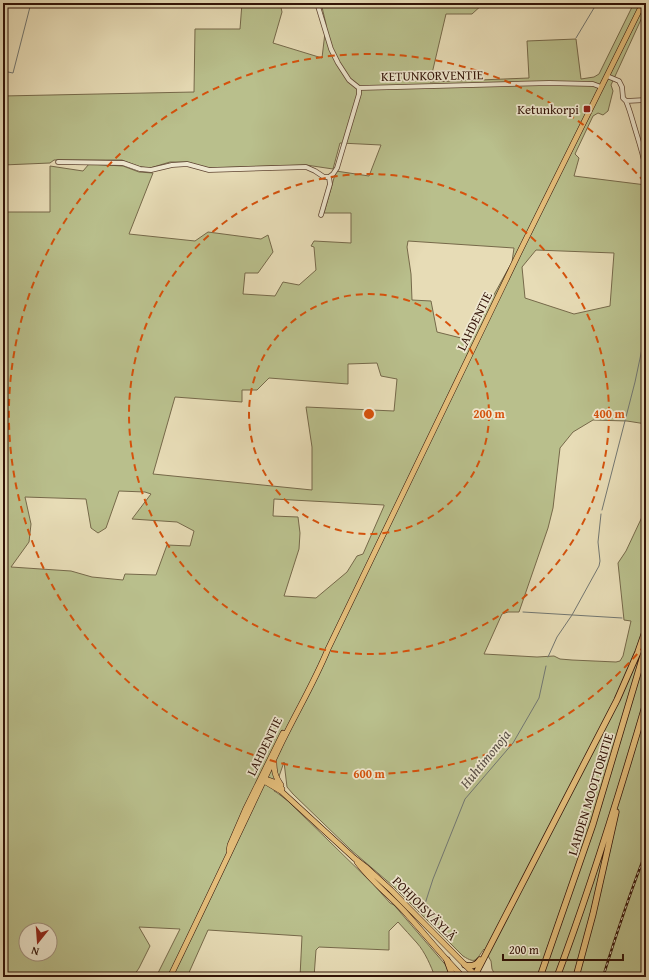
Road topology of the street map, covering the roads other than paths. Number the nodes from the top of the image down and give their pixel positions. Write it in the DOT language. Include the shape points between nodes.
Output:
graph roads {
  1 [pos="317,3"];
  2 [pos="642,3"];
  3 [pos="607,76"];
  4 [pos="601,87"];
  5 [pos="359,88"];
  6 [pos="646,100"];
  7 [pos="626,101"];
  8 [pos="58,162"];
  9 [pos="646,166"];
  10 [pos="329,177"];
  11 [pos="321,215"];
  12 [pos="646,628"];
  13 [pos="646,646"];
  14 [pos="328,649"];
  15 [pos="646,703"];
  16 [pos="274,760"];
  17 [pos="628,766"];
  18 [pos="263,779"];
  19 [pos="285,791"];
  20 [pos="324,830"];
  21 [pos="354,858"];
  22 [pos="487,952"];
  23 [pos="446,960"];
  24 [pos="465,965"];
  25 [pos="475,976"];
  26 [pos="170,977"];
  27 [pos="453,977"];
  28 [pos="463,977"];
  29 [pos="540,977"];
  30 [pos="557,977"];
  31 [pos="576,977"];
  1 -- 5 [label="street" via="331,49 349,80"];
  2 -- 3 [label="main road, LAHDENTIE"];
  3 -- 4 [label="main road, LAHDENTIE"];
  3 -- 7 [label="street" via="619,81"];
  4 -- 5 [label="street, KETUNKORVENTIE" via="594,84 549,83"];
  4 -- 14 [label="main road, LAHDENTIE"];
  5 -- 10 [label="street" via="337,168"];
  6 -- 7 [label="street"];
  7 -- 9 [label="street"];
  8 -- 10 [label="street" via="123,163 150,170 187,164 209,170 306,168"];
  10 -- 11 [label="street" via="330,184"];
  12 -- 22 [label="highway" via="617,700"];
  13 -- 29 [label="highway, LAHDEN MOOTTORITIE" via="593,824"];
  14 -- 16 [label="main road, LAHDENTIE"];
  14 -- 18 [label="main road, LAHDENTIE" via="317,666"];
  15 -- 17 [label="highway, LAHDEN MOOTTORITIE"];
  16 -- 18 [label="main road, LAHDENTIE"];
  16 -- 19 [label="main road, POHJOISVÄYLÄ" via="275,776"];
  17 -- 30 [label="highway, LAHDEN MOOTTORITIE"];
  17 -- 31 [label="highway"];
  18 -- 19 [label="main road, POHJOISVÄYLÄ" via="274,782"];
  18 -- 20 [label="main road, POHJOISVÄYLÄ" via="281,791"];
  18 -- 26 [label="main road, LAHDENTIE" via="234,846"];
  19 -- 20 [label="main road, POHJOISVÄYLÄ"];
  20 -- 21 [label="main road, POHJOISVÄYLÄ"];
  21 -- 23 [label="main road, POHJOISVÄYLÄ"];
  21 -- 24 [label="main road, POHJOISVÄYLÄ" via="391,890"];
  22 -- 24 [label="highway" via="473,966"];
  22 -- 25 [label="highway"];
  23 -- 27 [label="highway"];
  23 -- 28 [label="main road, POHJOISVÄYLÄ"];
  24 -- 25 [label="main road, POHJOISVÄYLÄ"];
}
